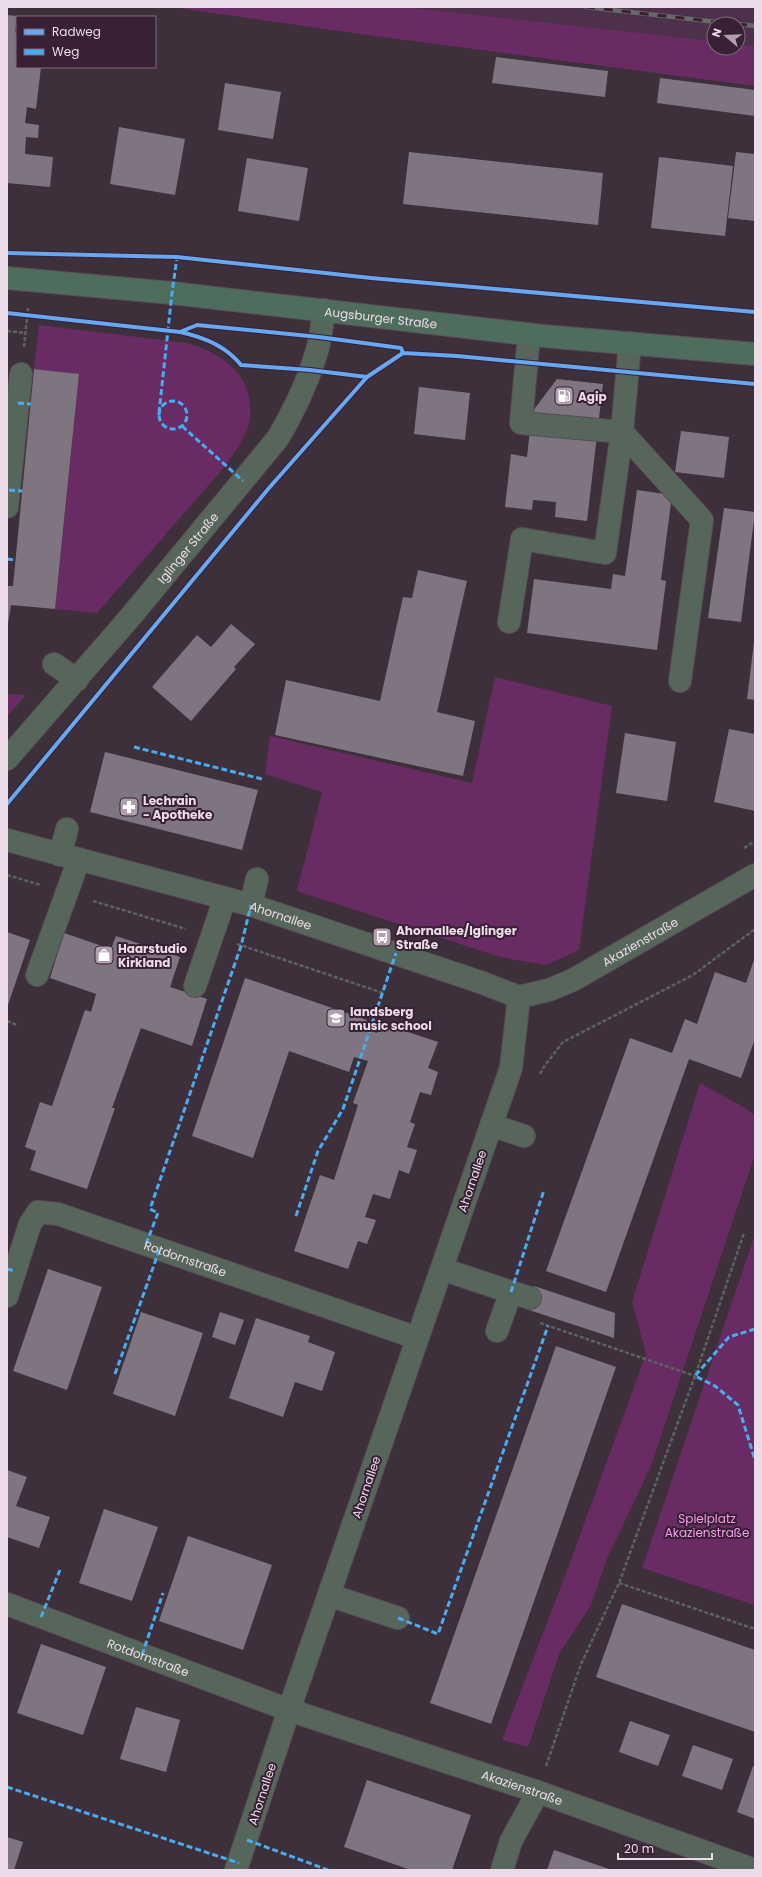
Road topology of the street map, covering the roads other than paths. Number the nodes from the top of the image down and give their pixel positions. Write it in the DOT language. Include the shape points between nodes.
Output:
graph roads {
  1 [pos="7,278"];
  2 [pos="324,310"];
  3 [pos="529,335"];
  4 [pos="630,343"];
  5 [pos="755,354"];
  6 [pos="21,374"];
  7 [pos="622,432"];
  8 [pos="7,508"];
  9 [pos="509,622"];
  10 [pos="54,664"];
  11 [pos="77,680"];
  12 [pos="680,681"];
  13 [pos="7,759"];
  14 [pos="66,829"];
  15 [pos="7,840"];
  16 [pos="69,857"];
  17 [pos="755,875"];
  18 [pos="257,879"];
  19 [pos="225,898"];
  20 [pos="250,905"];
  21 [pos="37,975"];
  22 [pos="195,986"];
  23 [pos="520,997"];
  24 [pos="491,1125"];
  25 [pos="524,1136"];
  26 [pos="442,1270"];
  27 [pos="7,1296"];
  28 [pos="510,1308"];
  29 [pos="418,1338"];
  30 [pos="329,1595"];
  31 [pos="7,1604"];
  32 [pos="398,1618"];
  33 [pos="289,1710"];
  34 [pos="538,1792"];
  35 [pos="236,1870"];
  36 [pos="502,1870"];
  37 [pos="755,1870"];
  1 -- 2 [label="main road, Augsburger Straße"];
  2 -- 3 [label="main road, Augsburger Straße"];
  2 -- 11 [label="street, Iglinger Straße" via="318,346 310,370 295,409 278,438"];
  3 -- 4 [label="main road, Augsburger Straße"];
  3 -- 7 [label="street" via="522,423"];
  4 -- 5 [label="main road, Augsburger Straße"];
  4 -- 7 [label="street"];
  6 -- 8 [label="street"];
  7 -- 9 [label="street" via="605,553 522,539"];
  7 -- 12 [label="street" via="702,520"];
  10 -- 11 [label="street"];
  11 -- 13 [label="street, Iglinger Straße"];
  14 -- 16 [label="street"];
  15 -- 16 [label="street, Ahornallee"];
  16 -- 19 [label="street, Ahornallee"];
  16 -- 21 [label="street"];
  17 -- 23 [label="street, Akazienstraße" via="573,980 549,990"];
  18 -- 20 [label="street"];
  19 -- 20 [label="street, Ahornallee"];
  19 -- 22 [label="street"];
  20 -- 23 [label="street, Ahornallee"];
  23 -- 24 [label="street, Ahornallee" via="511,1068"];
  24 -- 25 [label="street"];
  24 -- 26 [label="street, Ahornallee"];
  26 -- 28 [label="street"];
  26 -- 29 [label="street, Ahornallee"];
  27 -- 29 [label="street, Rotdornstraße" via="30,1224 38,1212 58,1214"];
  29 -- 30 [label="street, Ahornallee"];
  30 -- 32 [label="street"];
  30 -- 33 [label="street, Ahornallee"];
  31 -- 33 [label="street, Rotdornstraße"];
  33 -- 34 [label="street, Akazienstraße"];
  33 -- 35 [label="street, Ahornallee"];
  34 -- 36 [label="street" via="511,1841"];
  34 -- 37 [label="street, Akazienstraße"];
}
